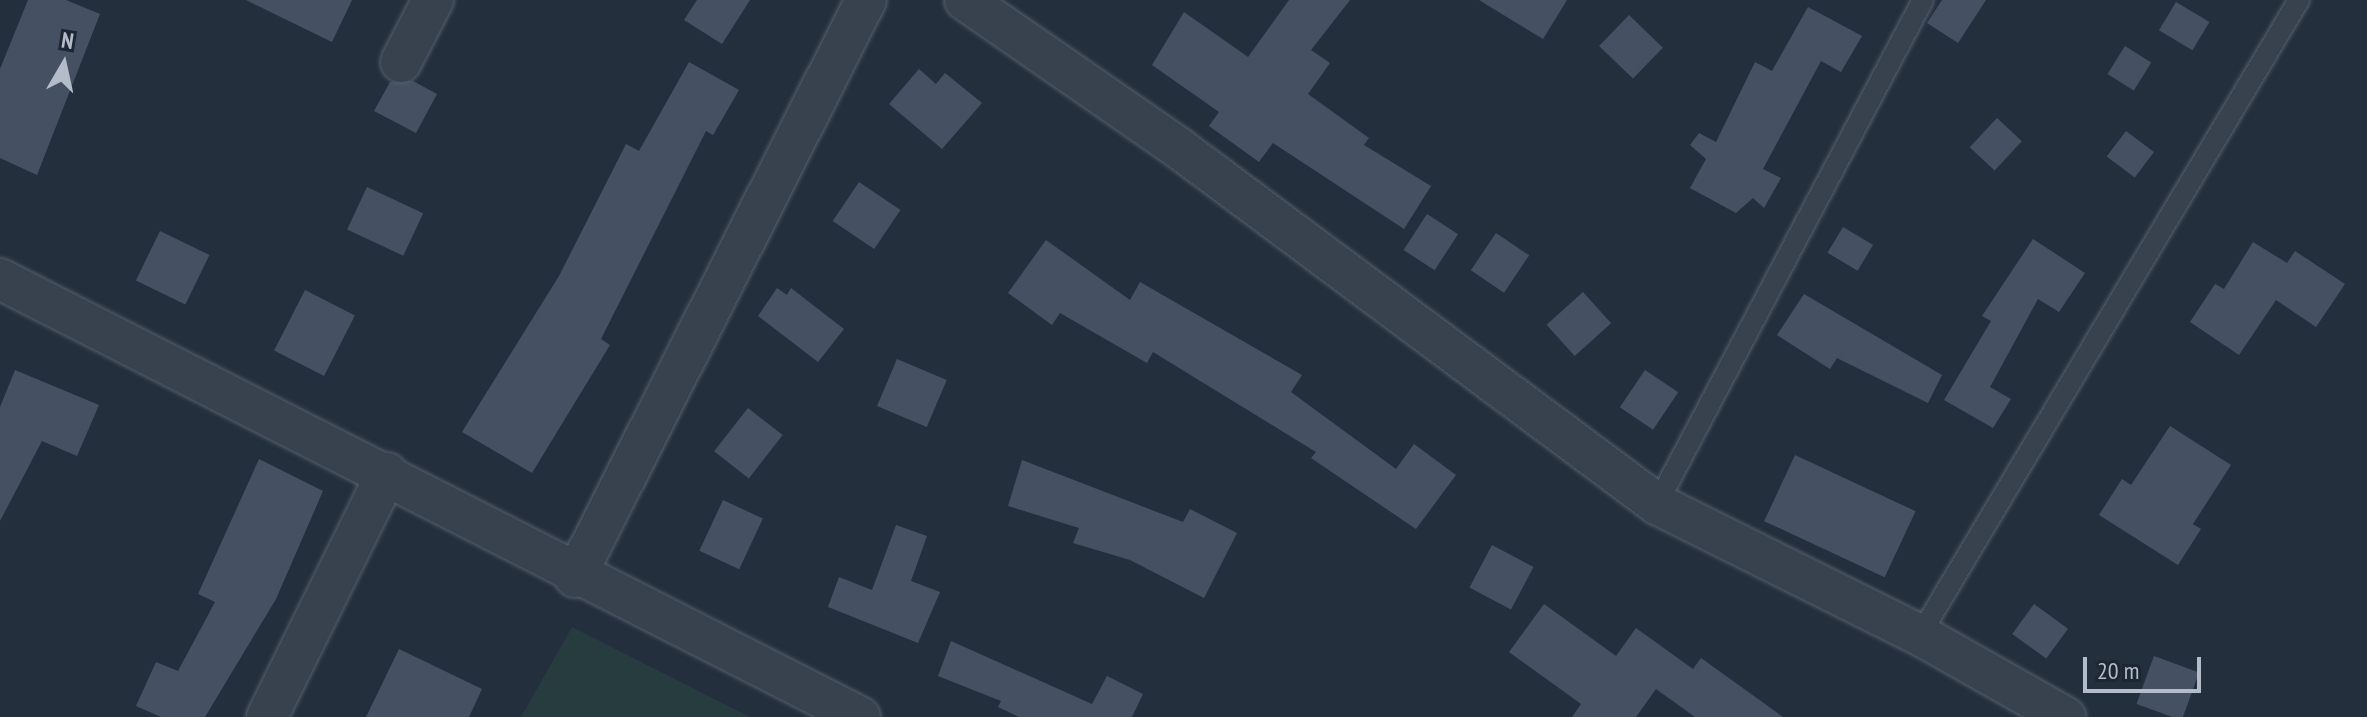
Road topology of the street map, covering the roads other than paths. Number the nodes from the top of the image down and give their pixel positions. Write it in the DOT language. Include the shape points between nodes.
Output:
graph roads {
  1 [pos="433,0"];
  2 [pos="866,0"];
  3 [pos="965,0"];
  4 [pos="1923,0"];
  5 [pos="2299,0"];
  6 [pos="401,62"];
  7 [pos="0,279"];
  8 [pos="387,473"];
  9 [pos="1657,504"];
  10 [pos="575,577"];
  11 [pos="1920,635"];
  12 [pos="267,717"];
  13 [pos="860,717"];
  14 [pos="2065,717"];
  1 -- 6 [label="street"];
  2 -- 10 [label="street"];
  3 -- 9 [label="street" via="1180,149"];
  4 -- 9 [label="lane"];
  5 -- 11 [label="lane"];
  7 -- 8 [label="street"];
  8 -- 10 [label="street"];
  8 -- 12 [label="street"];
  9 -- 11 [label="street"];
  10 -- 13 [label="street"];
  11 -- 14 [label="street"];
}
